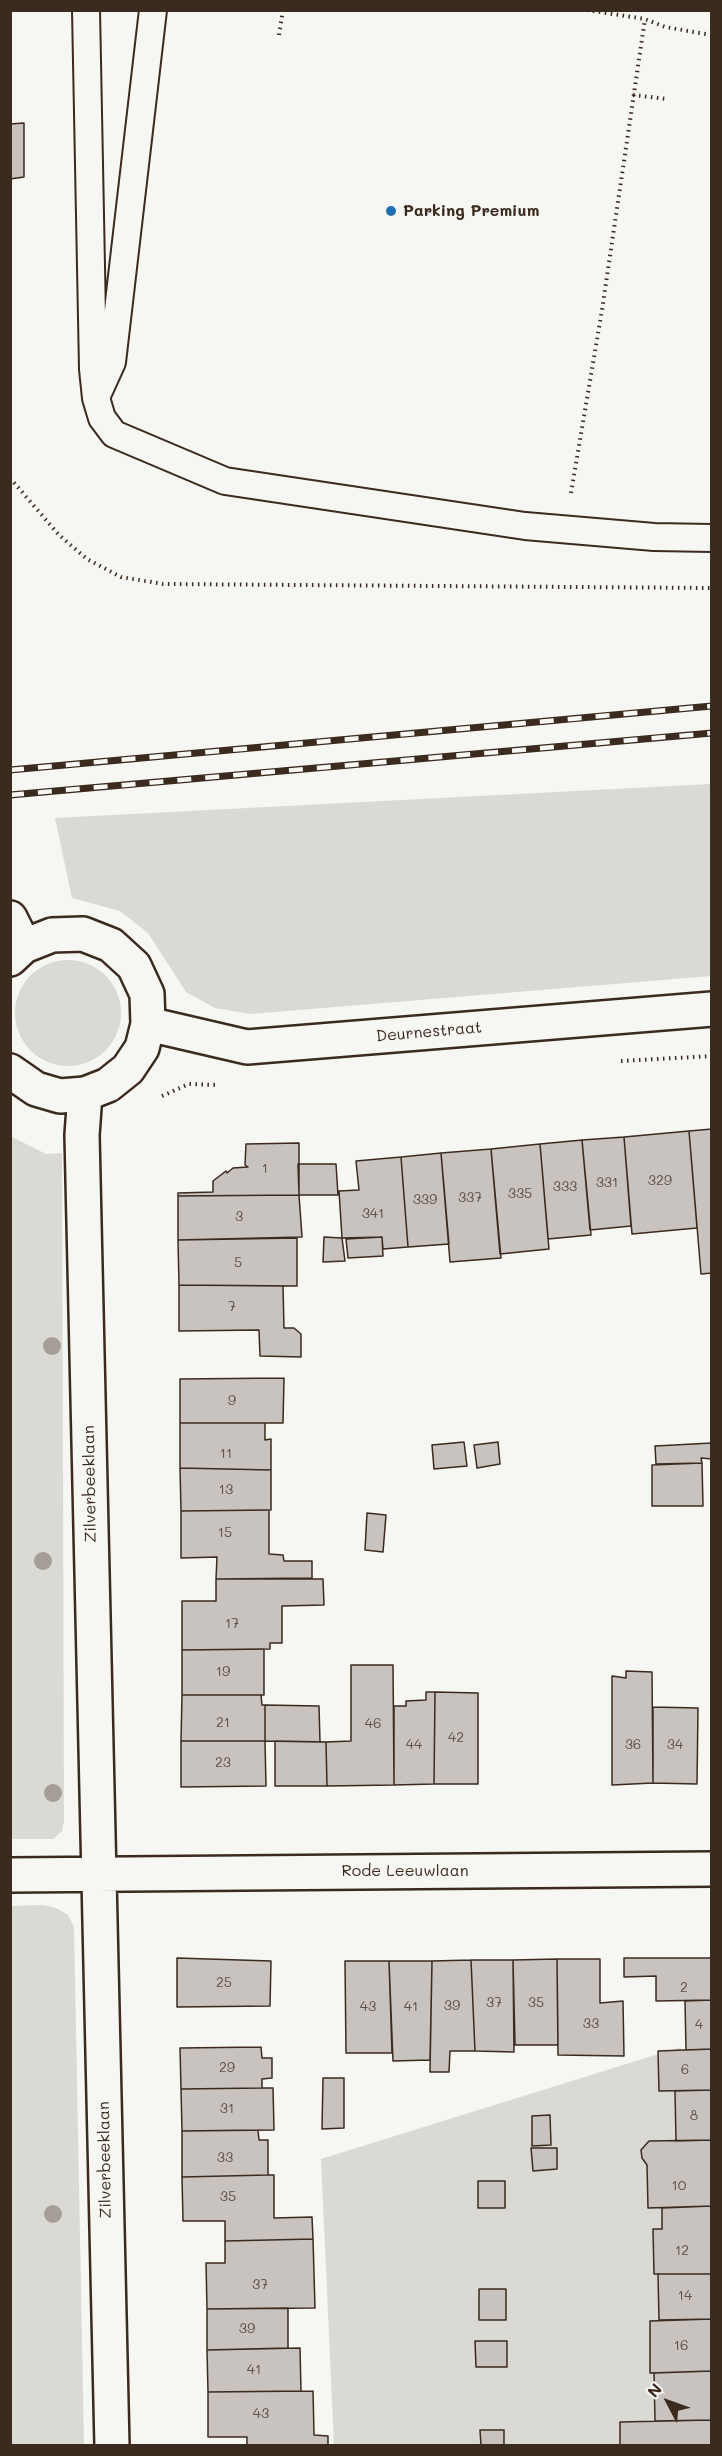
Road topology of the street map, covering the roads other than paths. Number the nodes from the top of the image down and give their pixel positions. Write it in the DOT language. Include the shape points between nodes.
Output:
graph roads {
  1 [pos="86,10"];
  2 [pos="153,10"];
  3 [pos="96,398"];
  4 [pos="711,538"];
  5 [pos="15,941"];
  6 [pos="711,1009"];
  7 [pos="148,1024"];
  8 [pos="10,1071"];
  9 [pos="85,1094"];
  10 [pos="711,1869"];
  11 [pos="99,1874"];
  12 [pos="10,1875"];
  13 [pos="112,2445"];
  1 -- 3 [label="lane"];
  2 -- 3 [label="lane" via="112,362"];
  3 -- 4 [label="lane" via="102,418 114,434 225,481 525,526"];
  5 -- 7 [label="street" via="83,934 111,945 134,966 147,994"];
  6 -- 7 [label="street, Deurnestraat" via="247,1047"];
  7 -- 9 [label="street" via="142,1048 128,1069 108,1085"];
  8 -- 9 [label="street" via="36,1089 60,1096"];
  9 -- 11 [label="street, Zilverbeeklaan" via="82,1135"];
  10 -- 11 [label="street, Rode Leeuwlaan"];
  11 -- 12 [label="street"];
  11 -- 13 [label="street, Zilverbeeklaan"];
}
